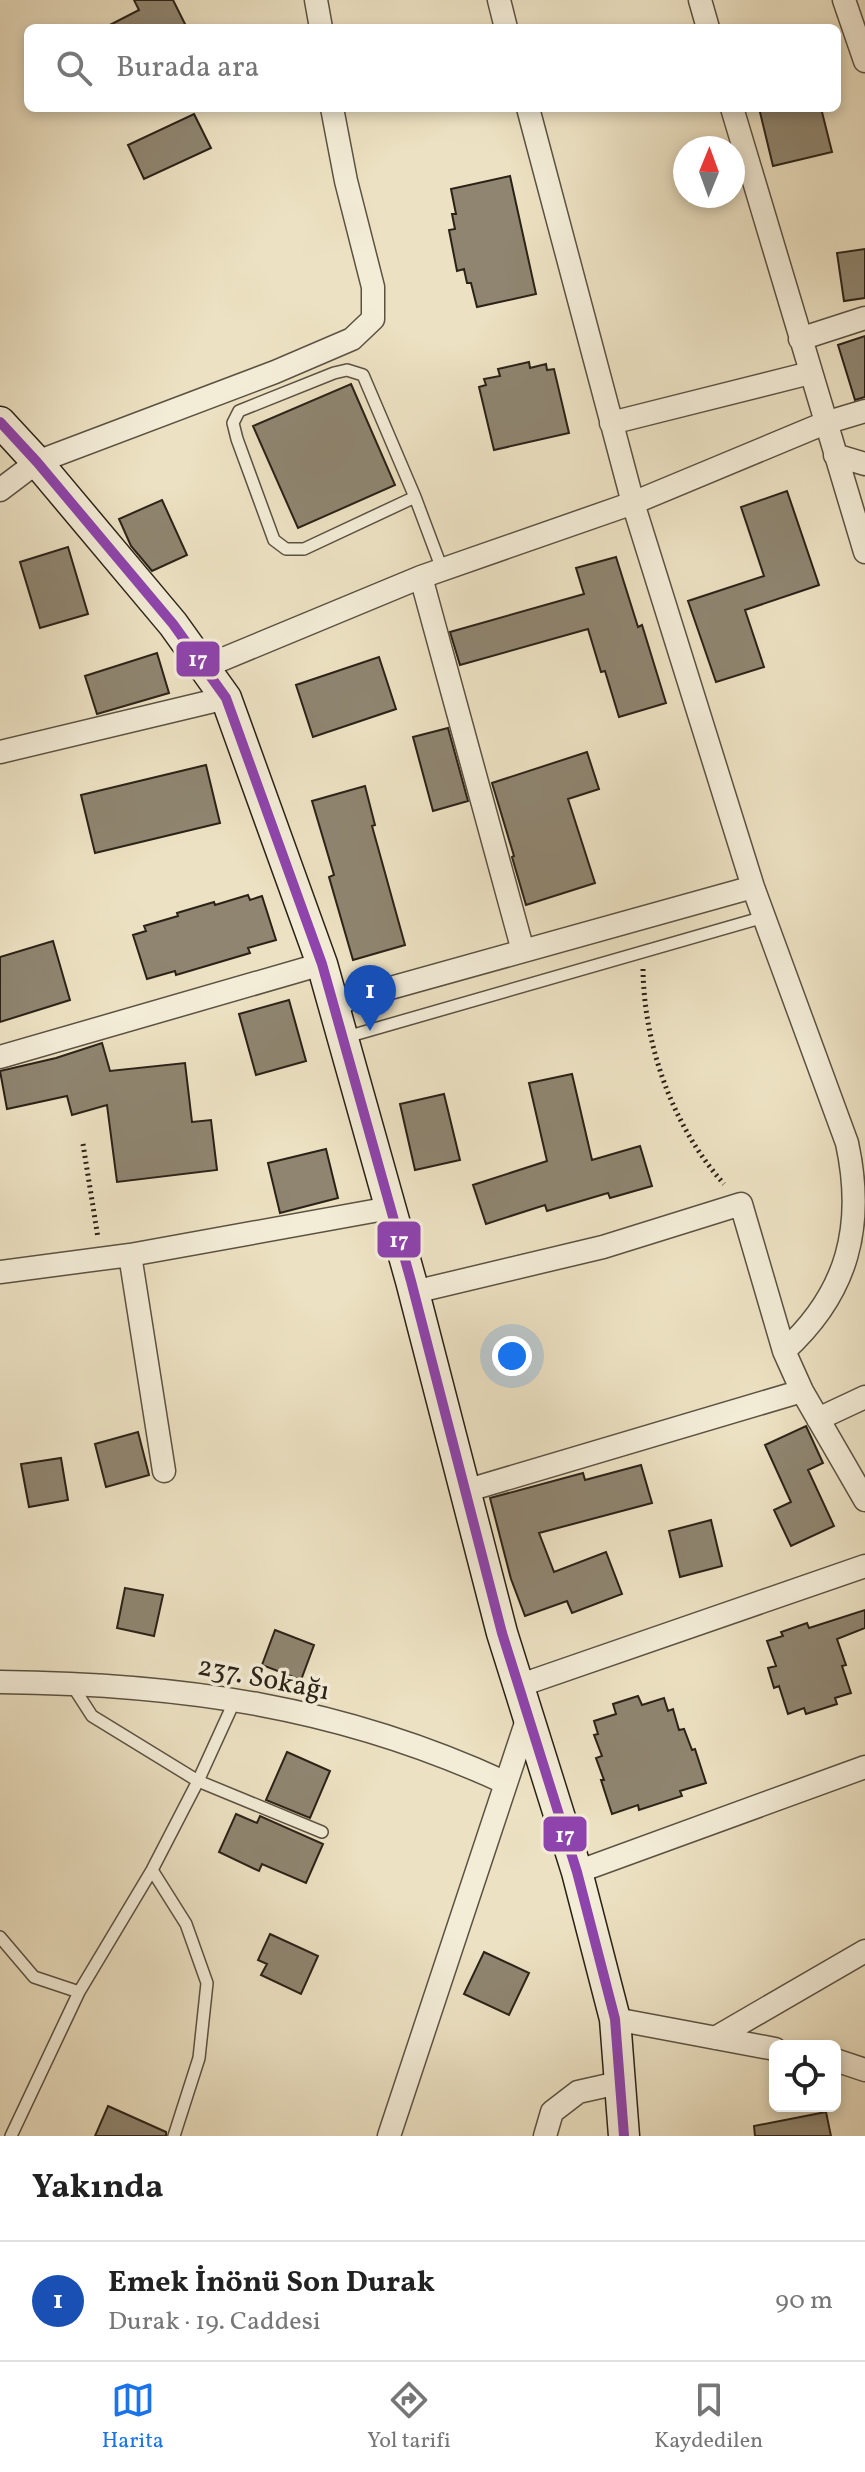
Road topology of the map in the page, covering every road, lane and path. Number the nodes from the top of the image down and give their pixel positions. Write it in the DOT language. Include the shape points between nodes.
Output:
graph roads {
  1 [pos="316,0"];
  2 [pos="499,0"];
  3 [pos="700,0"];
  4 [pos="844,0"];
  5 [pos="320,24"];
  6 [pos="505,24"];
  7 [pos="707,24"];
  8 [pos="865,61"];
  9 [pos="333,112"];
  10 [pos="529,112"];
  11 [pos="733,112"];
  12 [pos="865,318"];
  13 [pos="800,339"];
  14 [pos="810,373"];
  15 [pos="865,411"];
  16 [pos="0,422"];
  17 [pos="611,423"];
  18 [pos="825,423"];
  19 [pos="835,455"];
  20 [pos="37,462"];
  21 [pos="865,464"];
  22 [pos="0,490"];
  23 [pos="415,497"];
  24 [pos="633,503"];
  25 [pos="865,552"];
  26 [pos="432,573"];
  27 [pos="204,667"];
  28 [pos="226,698"];
  29 [pos="0,752"];
  30 [pos="753,887"];
  31 [pos="764,917"];
  32 [pos="523,951"];
  33 [pos="643,952"];
  34 [pos="322,964"];
  35 [pos="333,1004"];
  36 [pos="343,1038"];
  37 [pos="0,1057"];
  38 [pos="841,1126"];
  39 [pos="865,1127"];
  40 [pos="83,1144"];
  41 [pos="741,1204"];
  42 [pos="390,1208"];
  43 [pos="130,1255"];
  44 [pos="101,1259"];
  45 [pos="0,1272"];
  46 [pos="414,1292"];
  47 [pos="784,1351"];
  48 [pos="802,1391"];
  49 [pos="865,1397"];
  50 [pos="818,1419"];
  51 [pos="164,1471"];
  52 [pos="465,1491"];
  53 [pos="864,1497"];
  54 [pos="865,1566"];
  55 [pos="0,1682"];
  56 [pos="70,1682"];
  57 [pos="518,1686"];
  58 [pos="235,1700"];
  59 [pos="528,1717"];
  60 [pos="865,1767"];
  61 [pos="198,1781"];
  62 [pos="506,1783"];
  63 [pos="322,1832"];
  64 [pos="152,1870"];
  65 [pos="577,1872"];
  66 [pos="0,1937"];
  67 [pos="865,1951"];
  68 [pos="79,1992"];
  69 [pos="615,2019"];
  70 [pos="715,2038"];
  71 [pos="769,2048"];
  72 [pos="841,2062"];
  73 [pos="865,2070"];
  74 [pos="618,2083"];
  75 [pos="11,2136"];
  76 [pos="174,2136"];
  77 [pos="389,2136"];
  78 [pos="545,2136"];
  79 [pos="624,2136"];
  1 -- 5 [label="street"];
  2 -- 6 [label="street"];
  3 -- 7 [label="street"];
  4 -- 8 [label="street"];
  9 -- 20 [label="street" via="373,287 373,319 352,339 275,372"];
  10 -- 17 [label="street"];
  11 -- 13 [label="street"];
  12 -- 13 [label="street"];
  13 -- 14 [label="street"];
  14 -- 17 [label="street"];
  14 -- 18 [label="street"];
  15 -- 18 [label="street"];
  16 -- 20 [label="street"];
  17 -- 24 [label="street"];
  18 -- 19 [label="street"];
  18 -- 24 [label="street"];
  19 -- 21 [label="street"];
  19 -- 25 [label="street"];
  20 -- 22 [label="street"];
  20 -- 27 [label="street"];
  23 -- 23 [label="lane" via="363,375 334,373 239,411 233,423 274,540 286,549 304,549"];
  23 -- 26 [label="lane"];
  24 -- 26 [label="street"];
  24 -- 30 [label="street"];
  26 -- 27 [label="street"];
  26 -- 32 [label="street"];
  27 -- 28 [label="street"];
  28 -- 29 [label="street"];
  28 -- 34 [label="street"];
  30 -- 31 [label="street"];
  30 -- 32 [label="street"];
  31 -- 33 [label="lane"];
  31 -- 38 [label="street"];
  32 -- 35 [label="street"];
  33 -- 36 [label="lane"];
  33 -- 41 [label="path" via="646,1008 671,1098 701,1154"];
  34 -- 35 [label="street"];
  34 -- 37 [label="street"];
  35 -- 36 [label="street"];
  36 -- 42 [label="street"];
  38 -- 39 [label="street"];
  38 -- 47 [label="street" via="856,1191 853,1240 821,1312"];
  40 -- 44 [label="path"];
  41 -- 46 [label="street" via="603,1247"];
  41 -- 47 [label="street"];
  42 -- 43 [label="street"];
  42 -- 46 [label="street"];
  43 -- 44 [label="street"];
  43 -- 51 [label="street"];
  44 -- 45 [label="street"];
  46 -- 52 [label="street"];
  47 -- 48 [label="street"];
  48 -- 50 [label="street"];
  48 -- 52 [label="street"];
  49 -- 50 [label="street"];
  50 -- 53 [label="street"];
  52 -- 57 [label="street"];
  54 -- 57 [label="street"];
  55 -- 56 [label="street, 237. Sokağı"];
  56 -- 58 [label="street, 237. Sokağı"];
  56 -- 61 [label="lane" via="92,1716"];
  57 -- 59 [label="street"];
  58 -- 61 [label="lane"];
  58 -- 62 [label="street, 237. Sokağı" via="373,1730"];
  59 -- 62 [label="street"];
  59 -- 65 [label="street"];
  60 -- 65 [label="street"];
  61 -- 63 [label="lane"];
  61 -- 64 [label="lane"];
  62 -- 77 [label="street"];
  64 -- 68 [label="lane"];
  64 -- 76 [label="lane" via="186,1924 207,1983 199,2058"];
  65 -- 69 [label="street"];
  66 -- 68 [label="lane" via="34,1977"];
  67 -- 70 [label="street"];
  68 -- 75 [label="lane"];
  69 -- 70 [label="street"];
  69 -- 74 [label="street"];
  70 -- 71 [label="street"];
  72 -- 73 [label="street"];
  74 -- 78 [label="street" via="578,2092 552,2112"];
  74 -- 79 [label="street"];
}
